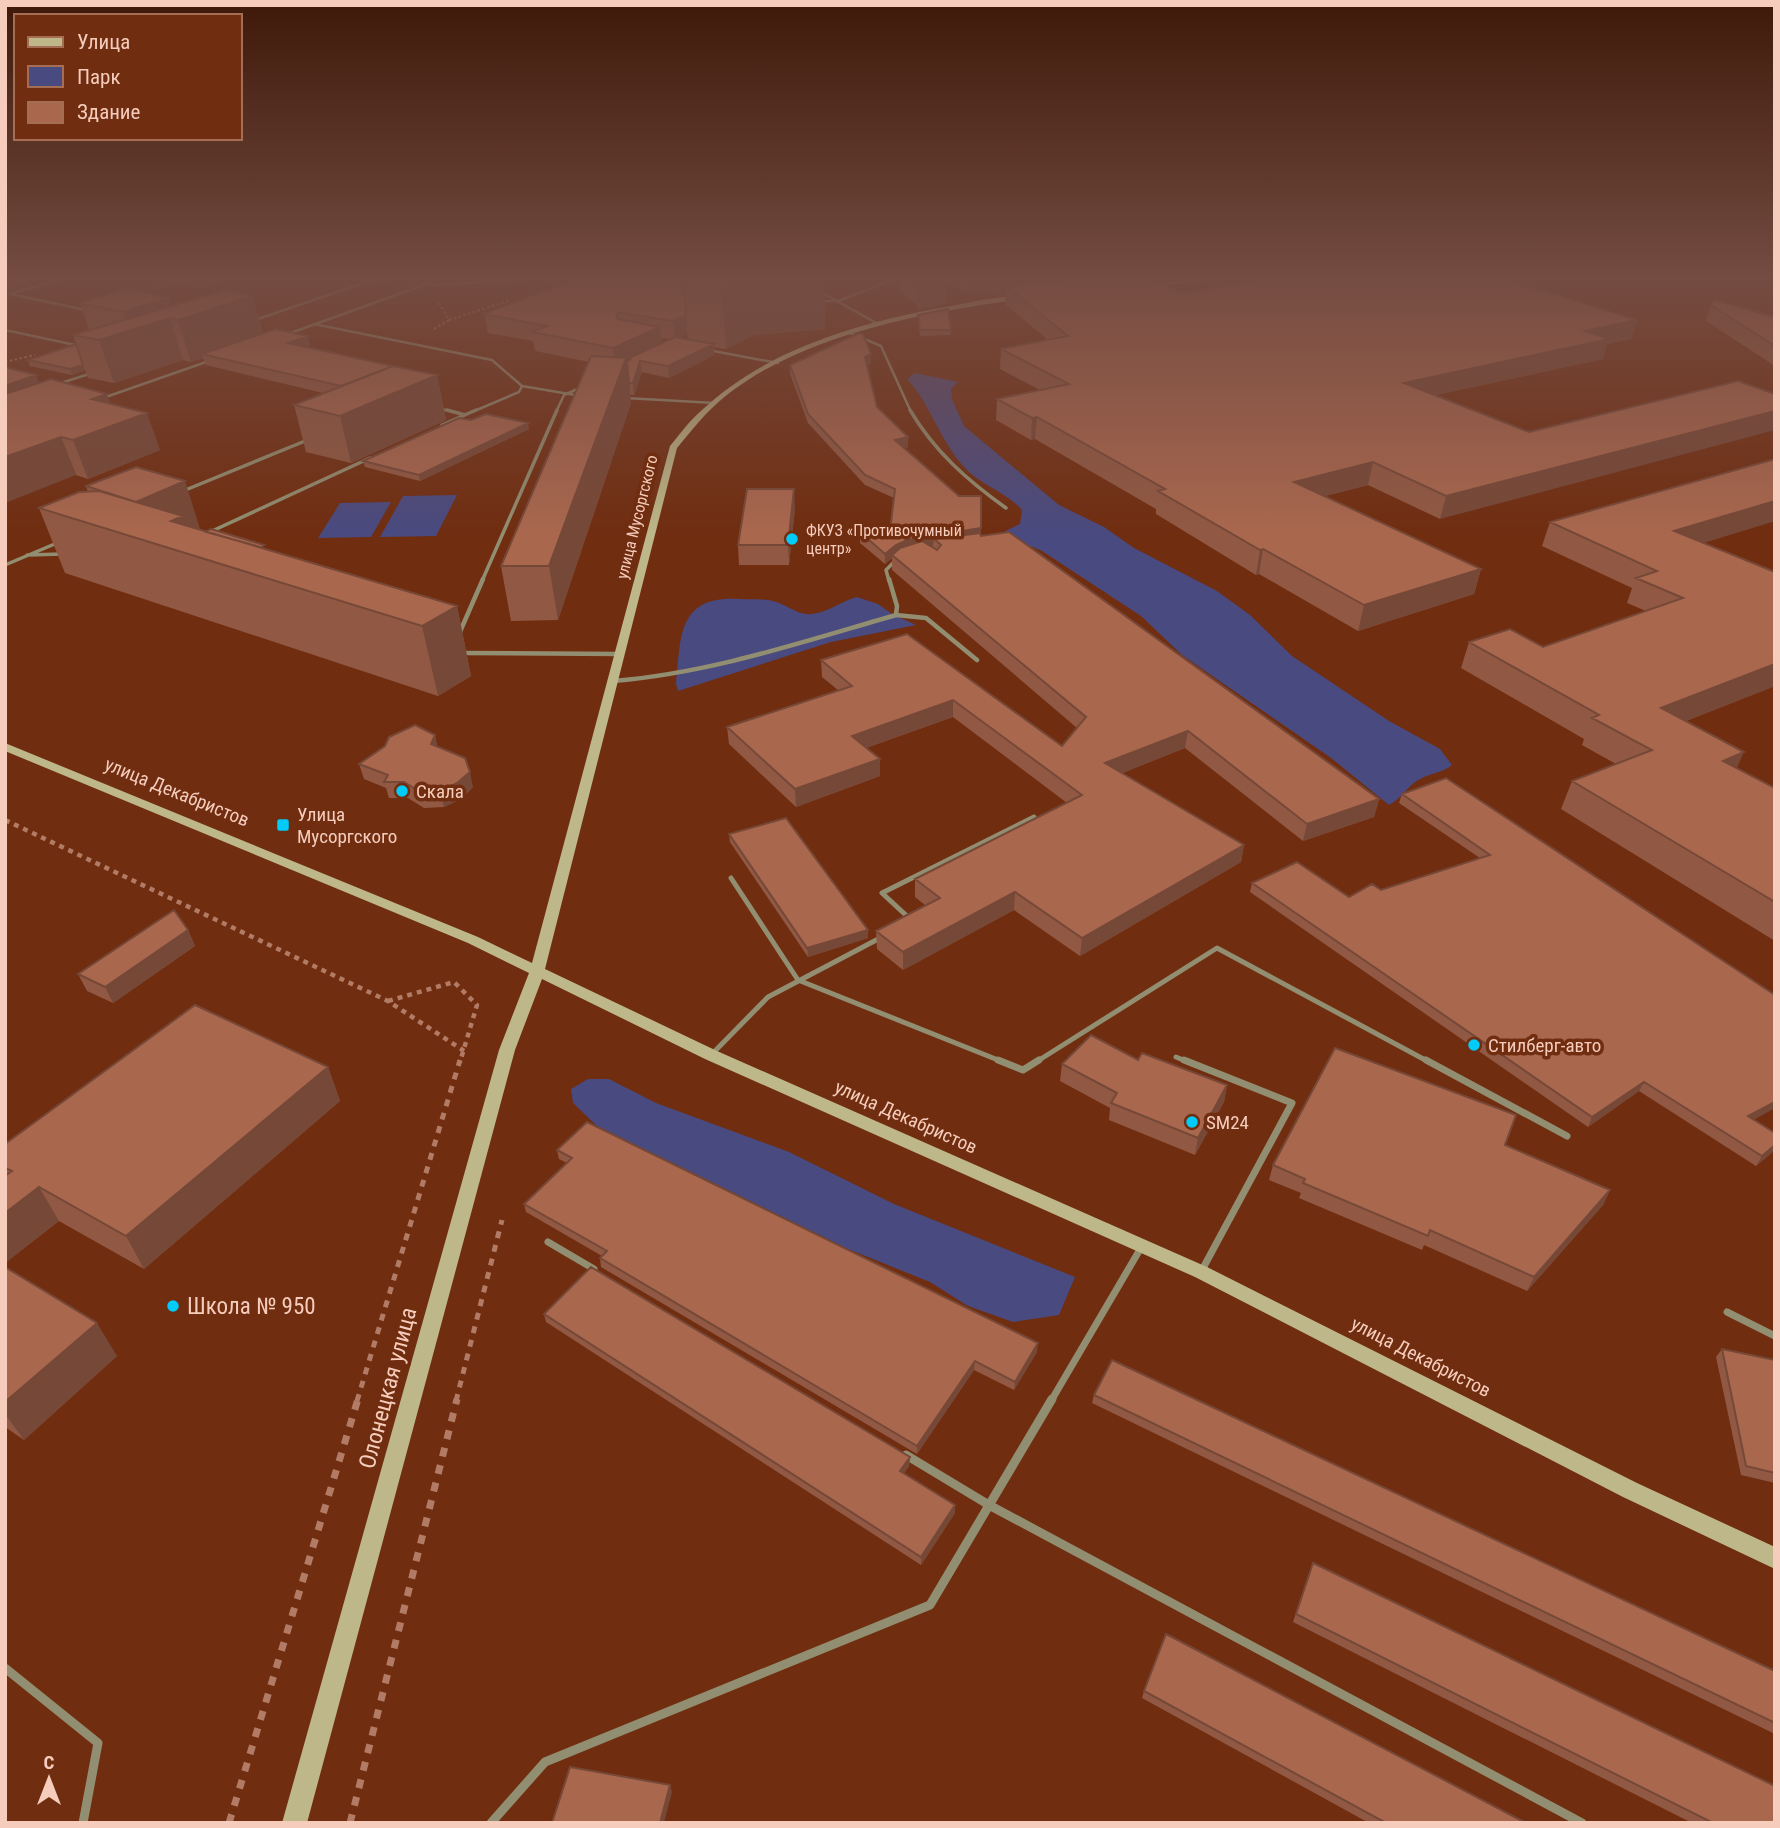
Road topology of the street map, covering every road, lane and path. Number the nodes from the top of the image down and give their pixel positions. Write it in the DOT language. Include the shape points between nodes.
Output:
graph roads {
  1 [pos="203,363"];
  2 [pos="496,363"];
  3 [pos="778,363"];
  4 [pos="889,363"];
  5 [pos="98,371"];
  6 [pos="58,384"];
  7 [pos="589,384"];
  8 [pos="522,386"];
  9 [pos="564,395"];
  10 [pos="590,396"];
  11 [pos="615,397"];
  12 [pos="97,400"];
  13 [pos="715,403"];
  14 [pos="428,406"];
  15 [pos="465,415"];
  16 [pos="439,426"];
  17 [pos="316,436"];
  18 [pos="377,455"];
  19 [pos="178,493"];
  20 [pos="1006,508"];
  21 [pos="201,537"];
  22 [pos="65,540"];
  23 [pos="68,554"];
  24 [pos="27,555"];
  25 [pos="904,557"];
  26 [pos="5,565"];
  27 [pos="896,615"];
  28 [pos="620,654"];
  29 [pos="977,660"];
  30 [pos="613,681"];
  31 [pos="5,747"];
  32 [pos="1034,817"];
  33 [pos="5,820"];
  34 [pos="731,878"];
  35 [pos="901,927"];
  36 [pos="889,933"];
  37 [pos="538,969"];
  38 [pos="798,980"];
  39 [pos="388,1001"];
  40 [pos="464,1051"];
  41 [pos="711,1055"];
  42 [pos="1176,1057"];
  43 [pos="1566,1136"];
  44 [pos="502,1220"];
  45 [pos="548,1242"];
  46 [pos="1142,1246"];
  47 [pos="1201,1272"];
  48 [pos="608,1278"];
  49 [pos="1727,1312"];
  50 [pos="1775,1336"];
  51 [pos="893,1448"];
  52 [pos="989,1505"];
  53 [pos="1775,1558"];
  54 [pos="5,1668"];
  55 [pos="83,1823"];
  56 [pos="229,1823"];
  57 [pos="294,1823"];
  58 [pos="350,1823"];
  59 [pos="491,1823"];
  60 [pos="1582,1823"];
  1 -- 12 [label="lane"];
  2 -- 8 [label="lane"];
  3 -- 13 [label="street, улица Мусоргского"];
  4 -- 20 [label="lane" via="908,407 944,456 973,485"];
  5 -- 6 [label="lane"];
  7 -- 9 [label="lane"];
  8 -- 9 [label="lane"];
  8 -- 15 [label="lane"];
  9 -- 10 [label="lane"];
  9 -- 28 [label="lane" via="452,653"];
  11 -- 13 [label="lane"];
  13 -- 28 [label="street, улица Мусоргского" via="673,448"];
  14 -- 15 [label="lane"];
  15 -- 16 [label="lane"];
  17 -- 19 [label="lane"];
  18 -- 21 [label="lane"];
  22 -- 24 [label="lane"];
  23 -- 24 [label="lane"];
  24 -- 26 [label="lane"];
  25 -- 27 [label="lane" via="886,570"];
  27 -- 29 [label="lane" via="926,618"];
  27 -- 30 [label="lane" via="691,673"];
  28 -- 30 [label="street, улица Мусоргского"];
  30 -- 37 [label="street, улица Мусоргского"];
  31 -- 37 [label="street, улица Декабристов"];
  32 -- 35 [label="lane" via="882,893 912,921"];
  33 -- 39 [label="path"];
  34 -- 38 [label="lane"];
  36 -- 38 [label="lane"];
  37 -- 41 [label="street, улица Декабристов"];
  37 -- 57 [label="street, Олонецкая улица" via="508,1050"];
  38 -- 41 [label="lane" via="768,997"];
  38 -- 43 [label="lane" via="1023,1070 1217,948"];
  39 -- 40 [label="path"];
  39 -- 40 [label="path" via="454,982 477,1005"];
  40 -- 56 [label="path"];
  41 -- 46 [label="street, улица Декабристов"];
  42 -- 47 [label="lane" via="1292,1103"];
  44 -- 58 [label="path"];
  45 -- 48 [label="lane"];
  46 -- 47 [label="street, улица Декабристов"];
  46 -- 52 [label="lane"];
  47 -- 53 [label="street, улица Декабристов" via="1630,1490"];
  49 -- 50 [label="lane"];
  51 -- 52 [label="lane"];
  52 -- 59 [label="lane" via="930,1605 545,1762"];
  52 -- 60 [label="lane"];
  54 -- 55 [label="lane" via="98,1743"];
}
